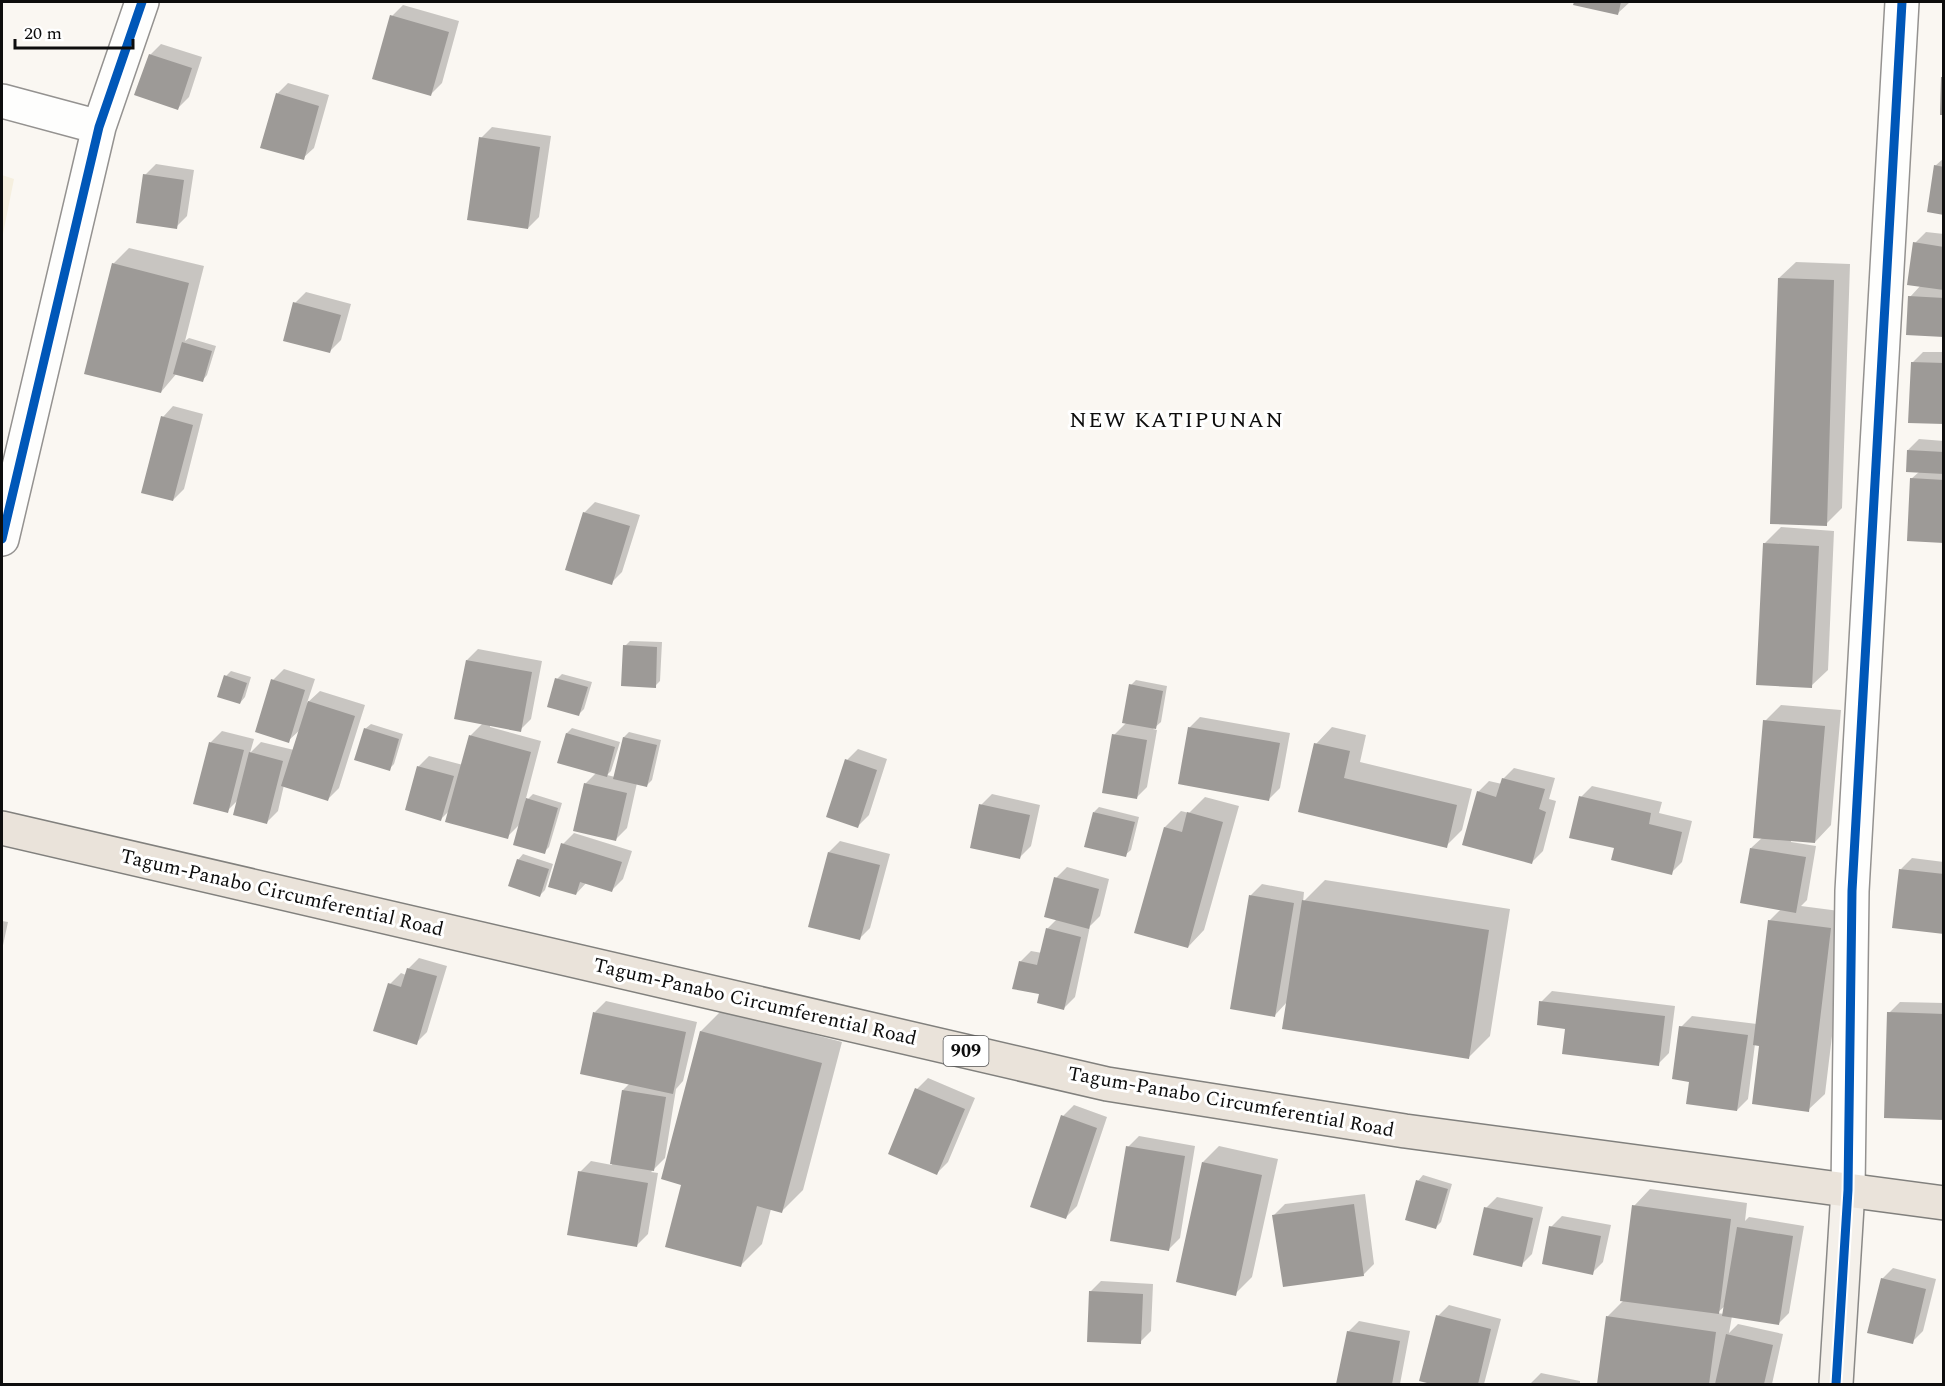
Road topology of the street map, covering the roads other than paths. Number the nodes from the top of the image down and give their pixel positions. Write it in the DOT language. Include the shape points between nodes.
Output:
graph roads {
  1 [pos="142,2"];
  2 [pos="1902,2"];
  3 [pos="2,101"];
  4 [pos="99,127"];
  5 [pos="2,539"];
  6 [pos="2,828"];
  7 [pos="1848,1190"];
  8 [pos="1944,1203"];
  9 [pos="1836,1384"];
  1 -- 4 [label="street"];
  2 -- 7 [label="street" via="1852,891"];
  3 -- 4 [label="street"];
  4 -- 5 [label="street"];
  6 -- 7 [label="main road, Tagum-Panabo Circumferential Road / 909" via="1107,1084 1405,1131"];
  7 -- 8 [label="main road, Tagum-Panabo Circumferential Road / 909"];
  7 -- 9 [label="street"];
}
